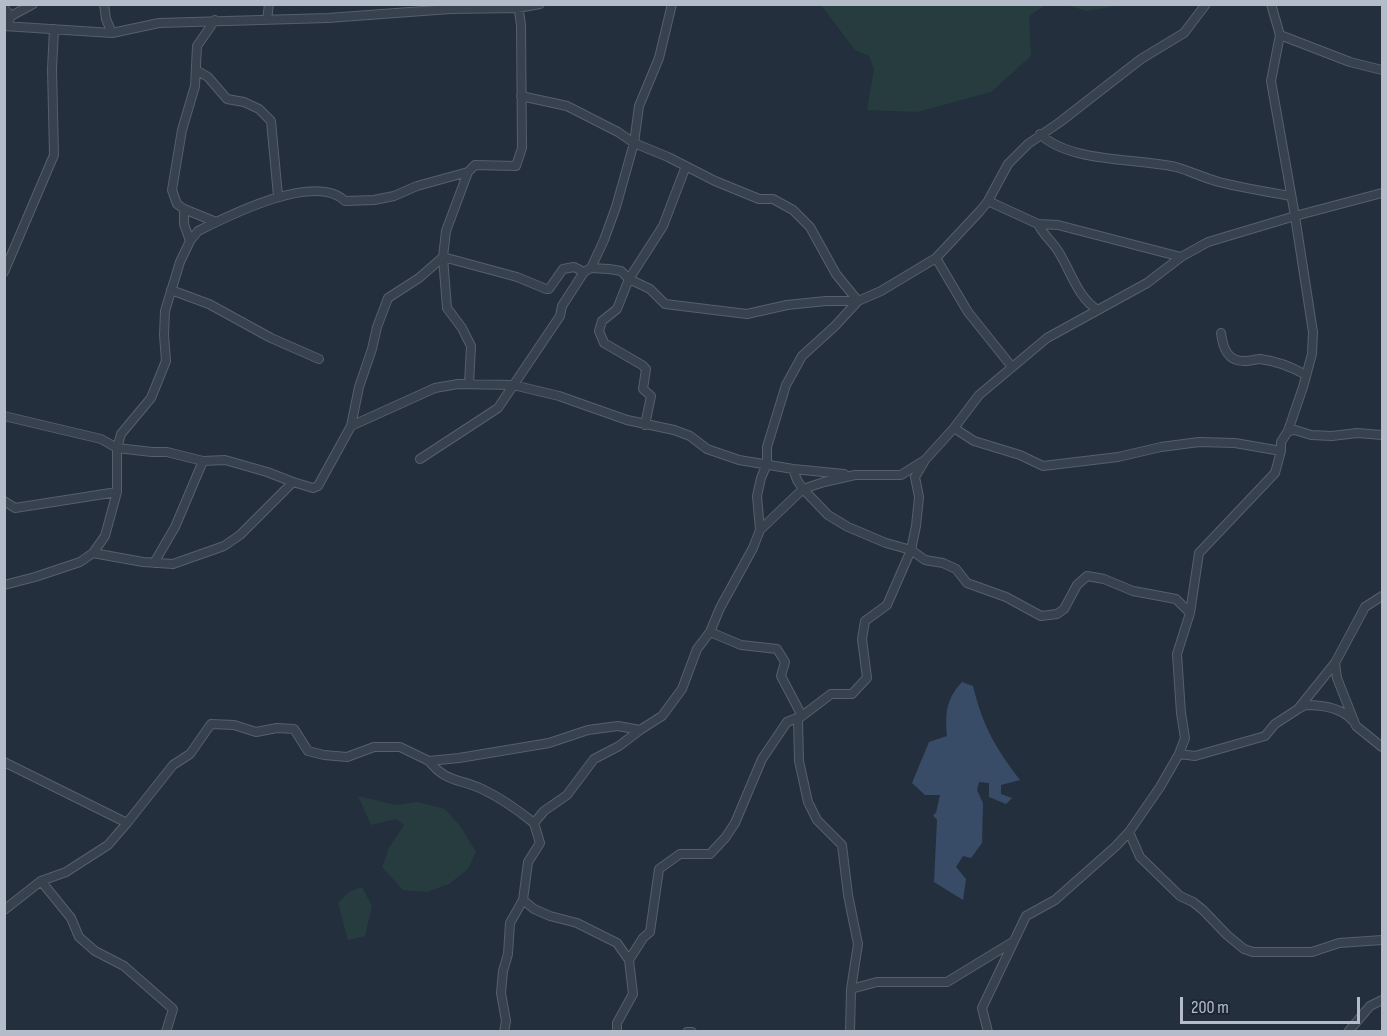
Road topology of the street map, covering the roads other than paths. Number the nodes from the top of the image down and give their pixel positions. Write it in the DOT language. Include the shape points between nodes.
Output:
graph roads {
  1 [pos="33,4"];
  2 [pos="104,4"];
  3 [pos="269,4"];
  4 [pos="540,4"];
  5 [pos="672,4"];
  6 [pos="1206,4"];
  7 [pos="1271,4"];
  8 [pos="518,6"];
  9 [pos="4,8"];
  10 [pos="11,16"];
  11 [pos="215,20"];
  12 [pos="267,20"];
  13 [pos="6,26"];
  14 [pos="54,29"];
  15 [pos="112,33"];
  16 [pos="1280,34"];
  17 [pos="195,70"];
  18 [pos="1383,70"];
  19 [pos="521,96"];
  20 [pos="1040,134"];
  21 [pos="634,143"];
  22 [pos="686,166"];
  23 [pos="468,172"];
  24 [pos="1383,193"];
  25 [pos="278,196"];
  26 [pos="1291,196"];
  27 [pos="988,201"];
  28 [pos="184,209"];
  29 [pos="1295,216"];
  30 [pos="216,222"];
  31 [pos="1038,224"];
  32 [pos="190,241"];
  33 [pos="443,257"];
  34 [pos="1181,257"];
  35 [pos="936,258"];
  36 [pos="587,270"];
  37 [pos="4,272"];
  38 [pos="629,279"];
  39 [pos="171,290"];
  40 [pos="858,301"];
  41 [pos="1098,309"];
  42 [pos="1221,333"];
  43 [pos="319,359"];
  44 [pos="1012,367"];
  45 [pos="1306,375"];
  46 [pos="469,384"];
  47 [pos="513,386"];
  48 [pos="4,416"];
  49 [pos="645,425"];
  50 [pos="351,426"];
  51 [pos="954,428"];
  52 [pos="1288,431"];
  53 [pos="1383,435"];
  54 [pos="117,448"];
  55 [pos="1281,451"];
  56 [pos="420,459"];
  57 [pos="925,460"];
  58 [pos="203,461"];
  59 [pos="767,464"];
  60 [pos="793,470"];
  61 [pos="855,475"];
  62 [pos="293,482"];
  63 [pos="804,489"];
  64 [pos="117,492"];
  65 [pos="4,501"];
  66 [pos="760,530"];
  67 [pos="911,550"];
  68 [pos="93,553"];
  69 [pos="154,563"];
  70 [pos="4,585"];
  71 [pos="1383,596"];
  72 [pos="1190,613"];
  73 [pos="710,632"];
  74 [pos="1335,663"];
  75 [pos="1298,709"];
  76 [pos="802,716"];
  77 [pos="1356,726"];
  78 [pos="640,730"];
  79 [pos="1383,747"];
  80 [pos="1179,754"];
  81 [pos="429,761"];
  82 [pos="4,762"];
  83 [pos="128,823"];
  84 [pos="534,823"];
  85 [pos="1129,832"];
  86 [pos="41,881"];
  87 [pos="523,900"];
  88 [pos="5,907"];
  89 [pos="1383,940"];
  90 [pos="1013,942"];
  91 [pos="629,960"];
  92 [pos="851,989"];
  93 [pos="1383,1000"];
  94 [pos="166,1032"];
  95 [pos="504,1032"];
  96 [pos="617,1032"];
  97 [pos="687,1032"];
  98 [pos="692,1032"];
  99 [pos="850,1032"];
  100 [pos="988,1032"];
  101 [pos="1348,1032"];
  1 -- 10 [label="street"];
  2 -- 15 [label="street"];
  3 -- 12 [label="street"];
  4 -- 8 [label="street"];
  5 -- 21 [label="street" via="659,58 639,105"];
  6 -- 20 [label="street" via="1184,33 1141,59"];
  7 -- 16 [label="street"];
  8 -- 12 [label="street"];
  8 -- 19 [label="street"];
  9 -- 10 [label="street"];
  10 -- 13 [label="street"];
  11 -- 12 [label="street"];
  11 -- 15 [label="street" via="159,23"];
  11 -- 17 [label="street" via="197,46"];
  13 -- 14 [label="street"];
  14 -- 15 [label="street"];
  14 -- 37 [label="street" via="54,155"];
  16 -- 18 [label="street" via="1350,62"];
  16 -- 26 [label="street" via="1271,81"];
  17 -- 25 [label="street" via="208,77 227,99 259,109 271,121"];
  17 -- 28 [label="street" via="195,86 182,130 172,190 177,204"];
  19 -- 21 [label="street" via="567,106"];
  19 -- 23 [label="street" via="522,147 516,166 475,165"];
  20 -- 26 [label="street" via="1068,151 1175,167 1217,181"];
  20 -- 27 [label="street" via="1008,164"];
  21 -- 22 [label="street"];
  21 -- 36 [label="street" via="619,200"];
  22 -- 38 [label="street" via="663,226"];
  22 -- 40 [label="street" via="793,210 810,227 836,274"];
  23 -- 25 [label="street" via="374,200 345,201 337,193 326,192"];
  23 -- 33 [label="street" via="446,231"];
  24 -- 29 [label="street"];
  25 -- 30 [label="street"];
  26 -- 29 [label="street"];
  27 -- 31 [label="street"];
  27 -- 35 [label="street"];
  28 -- 30 [label="street"];
  28 -- 32 [label="street"];
  29 -- 34 [label="street" via="1208,242"];
  29 -- 45 [label="street" via="1313,332"];
  30 -- 32 [label="street" via="198,231"];
  31 -- 34 [label="street" via="1058,225"];
  31 -- 41 [label="street" via="1091,306"];
  32 -- 39 [label="street"];
  33 -- 36 [label="street" via="546,289 563,269"];
  33 -- 46 [label="street" via="447,308 471,346"];
  33 -- 50 [label="street" via="388,298 359,387"];
  34 -- 41 [label="street" via="1148,283"];
  35 -- 40 [label="street"];
  35 -- 44 [label="street" via="969,312"];
  36 -- 38 [label="street" via="621,271"];
  36 -- 47 [label="street"];
  38 -- 40 [label="street" via="650,289 665,304 747,314 787,305"];
  38 -- 49 [label="street" via="617,309 602,321 599,331 604,343 646,369 643,388 651,396"];
  39 -- 43 [label="street" via="209,304"];
  39 -- 54 [label="street" via="165,311 166,361 151,398 122,434"];
  40 -- 59 [label="street" via="802,356 786,384 767,447"];
  41 -- 44 [label="street" via="1047,338"];
  42 -- 45 [label="street" via="1222,347 1230,358 1245,362 1259,359"];
  44 -- 51 [label="street" via="979,395"];
  45 -- 52 [label="street"];
  46 -- 47 [label="street"];
  46 -- 50 [label="street" via="435,388"];
  47 -- 49 [label="street" via="559,396"];
  47 -- 56 [label="street" via="498,408"];
  48 -- 54 [label="street" via="101,439"];
  49 -- 59 [label="street" via="674,430 739,460"];
  50 -- 62 [label="street" via="318,486"];
  51 -- 55 [label="street" via="974,441 1043,466 1199,442"];
  51 -- 57 [label="street"];
  52 -- 53 [label="street" via="1332,436"];
  52 -- 55 [label="street"];
  54 -- 58 [label="street" via="167,452"];
  54 -- 64 [label="street"];
  55 -- 72 [label="street" via="1275,473 1199,553"];
  57 -- 61 [label="street" via="901,475"];
  57 -- 67 [label="street" via="915,477 919,497"];
  58 -- 62 [label="street" via="225,459"];
  58 -- 69 [label="street" via="175,527"];
  59 -- 60 [label="street"];
  59 -- 66 [label="street" via="757,496"];
  60 -- 61 [label="street"];
  60 -- 63 [label="street"];
  61 -- 63 [label="street"];
  62 -- 69 [label="street" via="224,546 173,564"];
  63 -- 66 [label="street"];
  63 -- 67 [label="street" via="828,515 848,527"];
  64 -- 65 [label="street" via="15,508"];
  64 -- 68 [label="street" via="105,536"];
  66 -- 73 [label="street"];
  67 -- 72 [label="street" via="925,560 956,569 967,583 1006,597 1041,616 1064,609 1077,585 1087,576 1133,591 1176,599"];
  67 -- 76 [label="street" via="887,605 865,621 862,639 867,678 852,694 831,694"];
  68 -- 69 [label="street"];
  68 -- 70 [label="street" via="80,562"];
  71 -- 74 [label="street" via="1365,607"];
  72 -- 80 [label="street" via="1177,654 1185,738"];
  73 -- 76 [label="street" via="741,645 777,649 785,662 780,676"];
  73 -- 78 [label="street" via="697,649 682,689 662,716"];
  74 -- 75 [label="street"];
  74 -- 77 [label="street"];
  75 -- 77 [label="street" via="1305,705 1332,708 1348,716"];
  75 -- 80 [label="street" via="1265,736 1195,756"];
  76 -- 91 [label="street" via="787,722 762,759 725,838 710,854 680,854 659,869 650,932"];
  76 -- 92 [label="street" via="798,719 799,761 807,802 817,820 842,845 858,944"];
  77 -- 79 [label="street"];
  78 -- 81 [label="street" via="618,726 588,730 549,742"];
  78 -- 84 [label="street" via="594,759 567,795"];
  80 -- 85 [label="street"];
  81 -- 83 [label="street" via="400,747 374,747 347,757 324,755 308,751 294,729 256,732 234,725 211,724 190,754 172,765"];
  81 -- 84 [label="street" via="440,774 481,788"];
  82 -- 83 [label="street"];
  83 -- 86 [label="street" via="108,844 66,872"];
  84 -- 87 [label="street" via="540,843 528,862"];
  85 -- 89 [label="street" via="1140,857 1244,949 1312,951 1340,943"];
  85 -- 90 [label="street" via="1055,900 1026,916"];
  86 -- 88 [label="street"];
  86 -- 94 [label="street" via="71,918 79,937 95,951 124,966 173,1009"];
  87 -- 91 [label="street" via="534,909 577,923 617,943"];
  87 -- 95 [label="street" via="510,923 503,971"];
  90 -- 92 [label="street" via="947,982 877,982"];
  90 -- 100 [label="street" via="982,1008"];
  91 -- 96 [label="street" via="633,994 617,1023"];
  92 -- 99 [label="street"];
  93 -- 101 [label="street" via="1370,1006"];
  97 -- 98 [label="street"];
}
